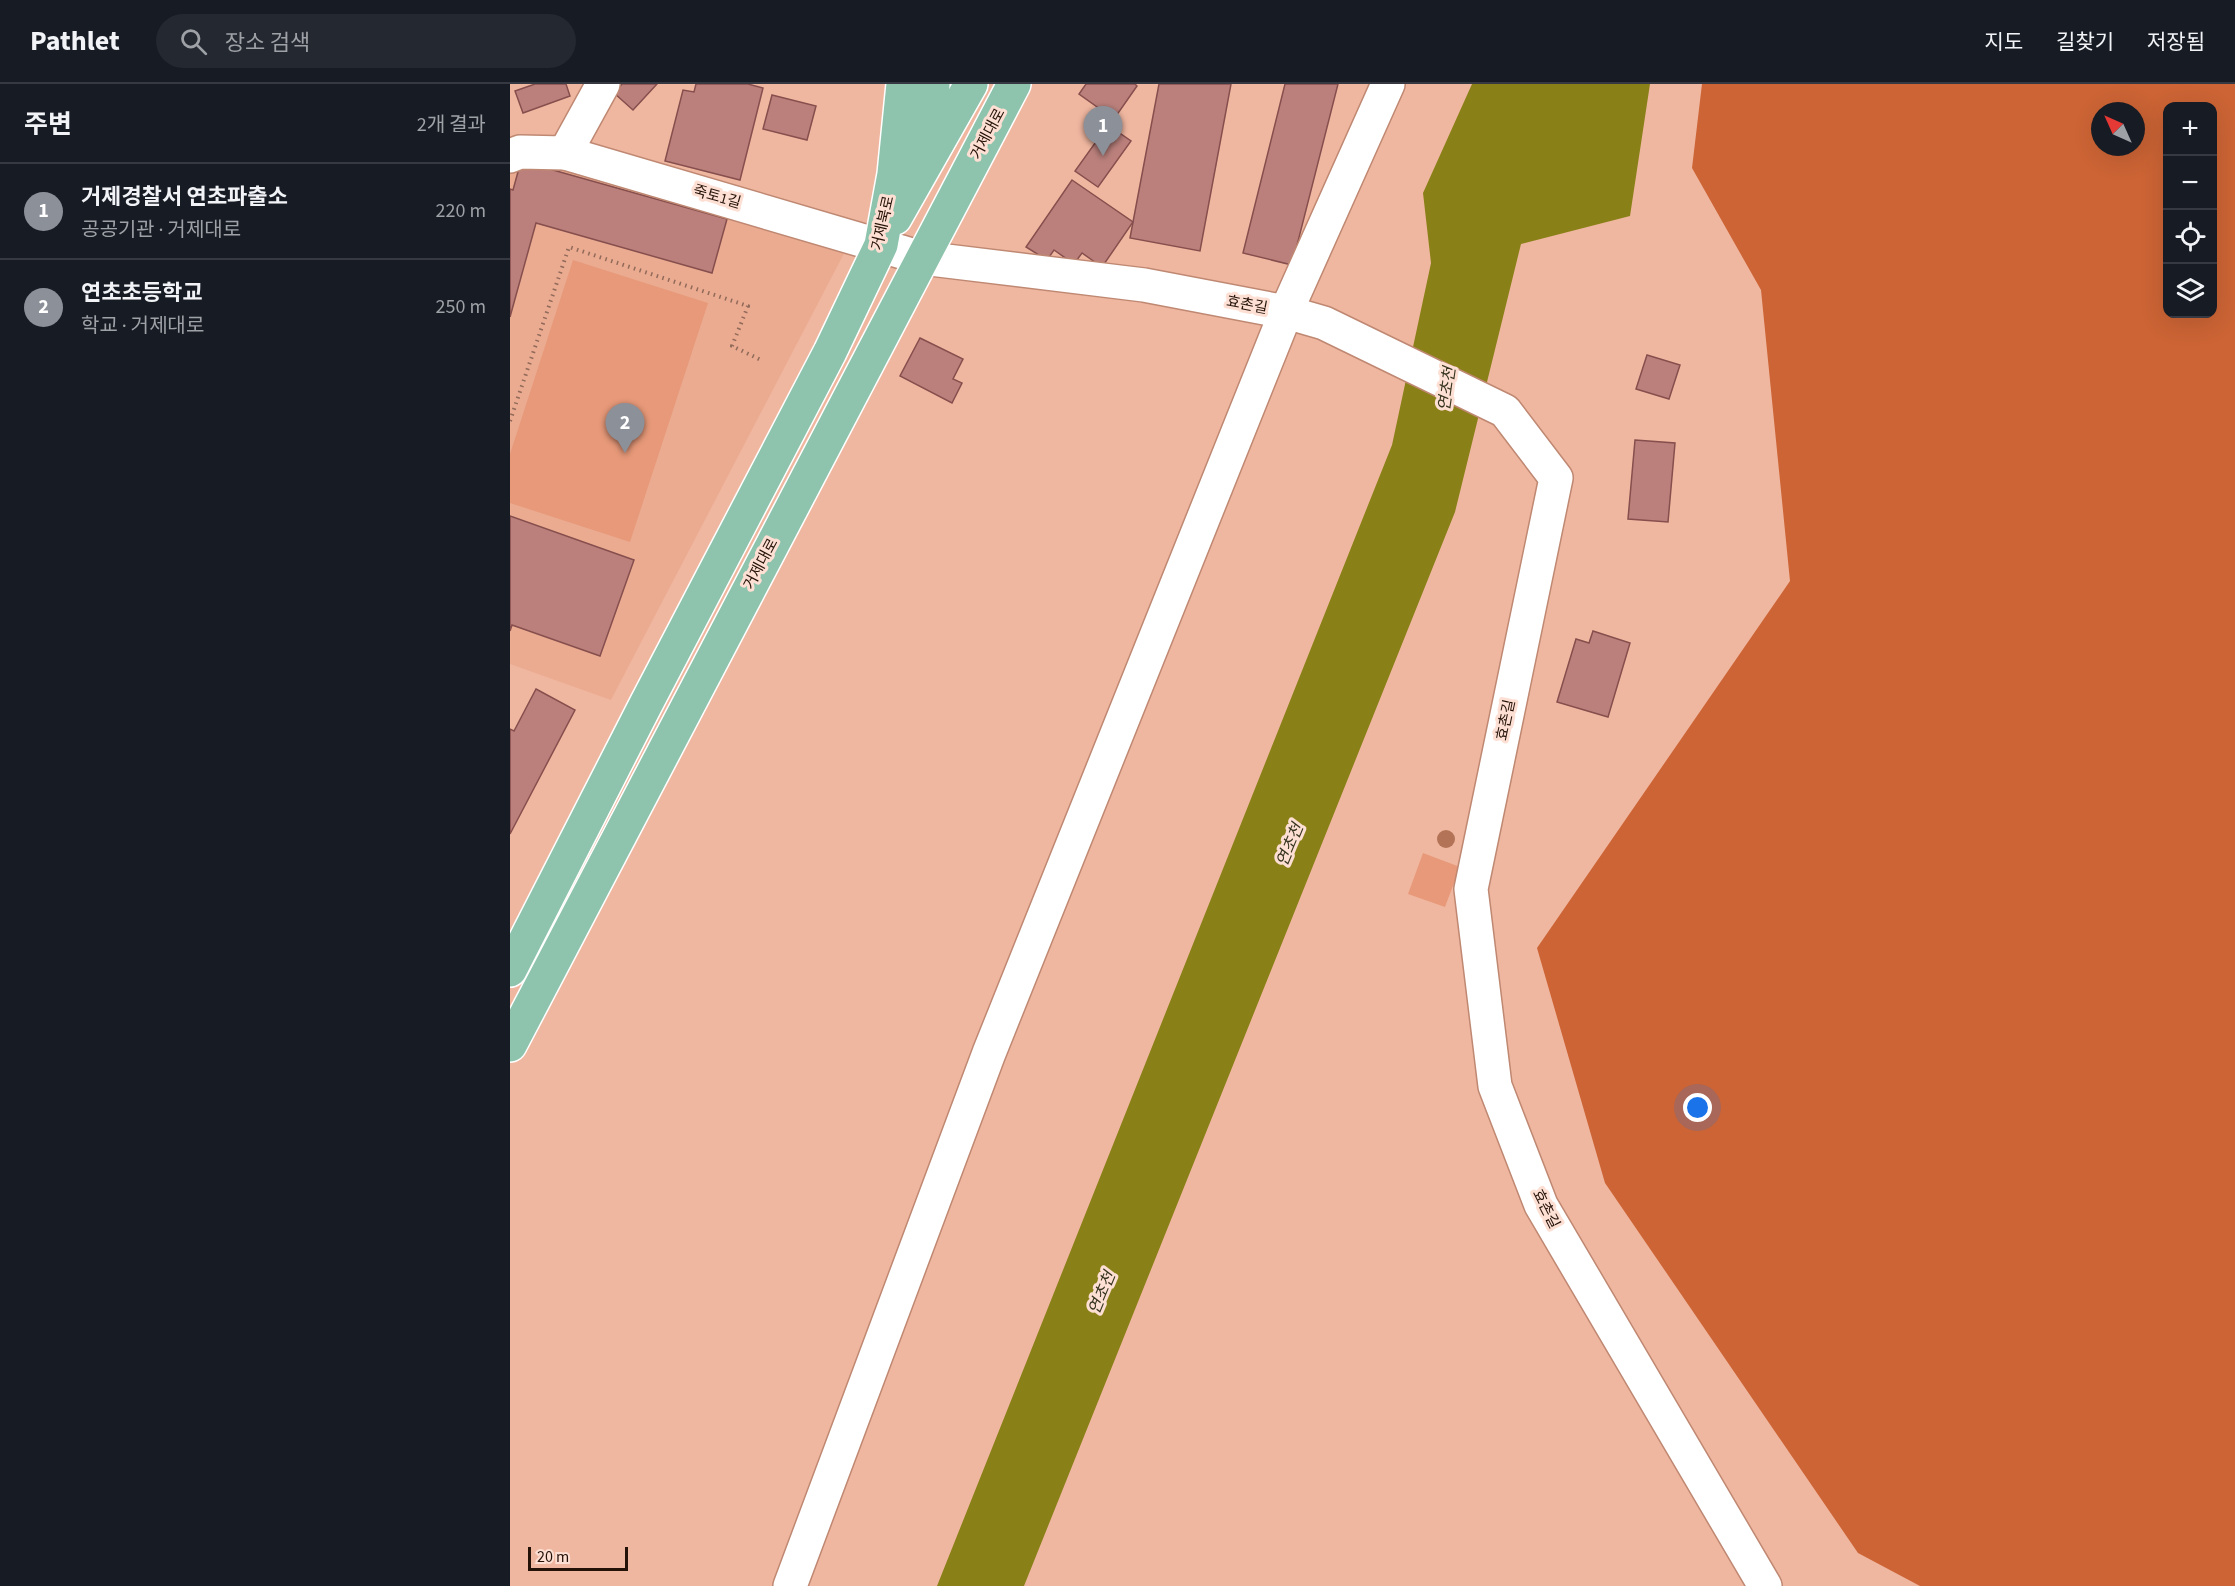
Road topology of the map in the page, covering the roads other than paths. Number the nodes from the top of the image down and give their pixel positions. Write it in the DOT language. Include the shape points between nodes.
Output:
graph roads {
  1 [pos="603,84"];
  2 [pos="903,84"];
  3 [pos="933,84"];
  4 [pos="971,84"];
  5 [pos="1014,84"];
  6 [pos="1388,84"];
  7 [pos="564,153"];
  8 [pos="510,156"];
  9 [pos="926,163"];
  10 [pos="880,245"];
  11 [pos="922,258"];
  12 [pos="1286,312"];
  13 [pos="510,970"];
  14 [pos="510,1045"];
  15 [pos="790,1586"];
  16 [pos="1765,1586"];
  1 -- 7 [label="street"];
  2 -- 10 [label="main road, 거제북로" via="894,174"];
  3 -- 9 [label="main road"];
  4 -- 9 [label="main road"];
  5 -- 11 [label="main road, 거제대로"];
  6 -- 12 [label="street"];
  7 -- 8 [label="street, 죽토1길" via="520,152"];
  7 -- 10 [label="street, 죽토1길"];
  9 -- 10 [label="main road"];
  9 -- 11 [label="main road"];
  10 -- 11 [label="street, 죽토1길"];
  10 -- 13 [label="main road, 거제북로" via="830,352"];
  11 -- 12 [label="street, 효촌길" via="1144,285"];
  11 -- 14 [label="main road, 거제대로"];
  12 -- 15 [label="street" via="989,1053"];
  12 -- 16 [label="street, 효촌길" via="1324,323 1505,411 1556,478 1471,890 1495,1086 1541,1205"];
}
